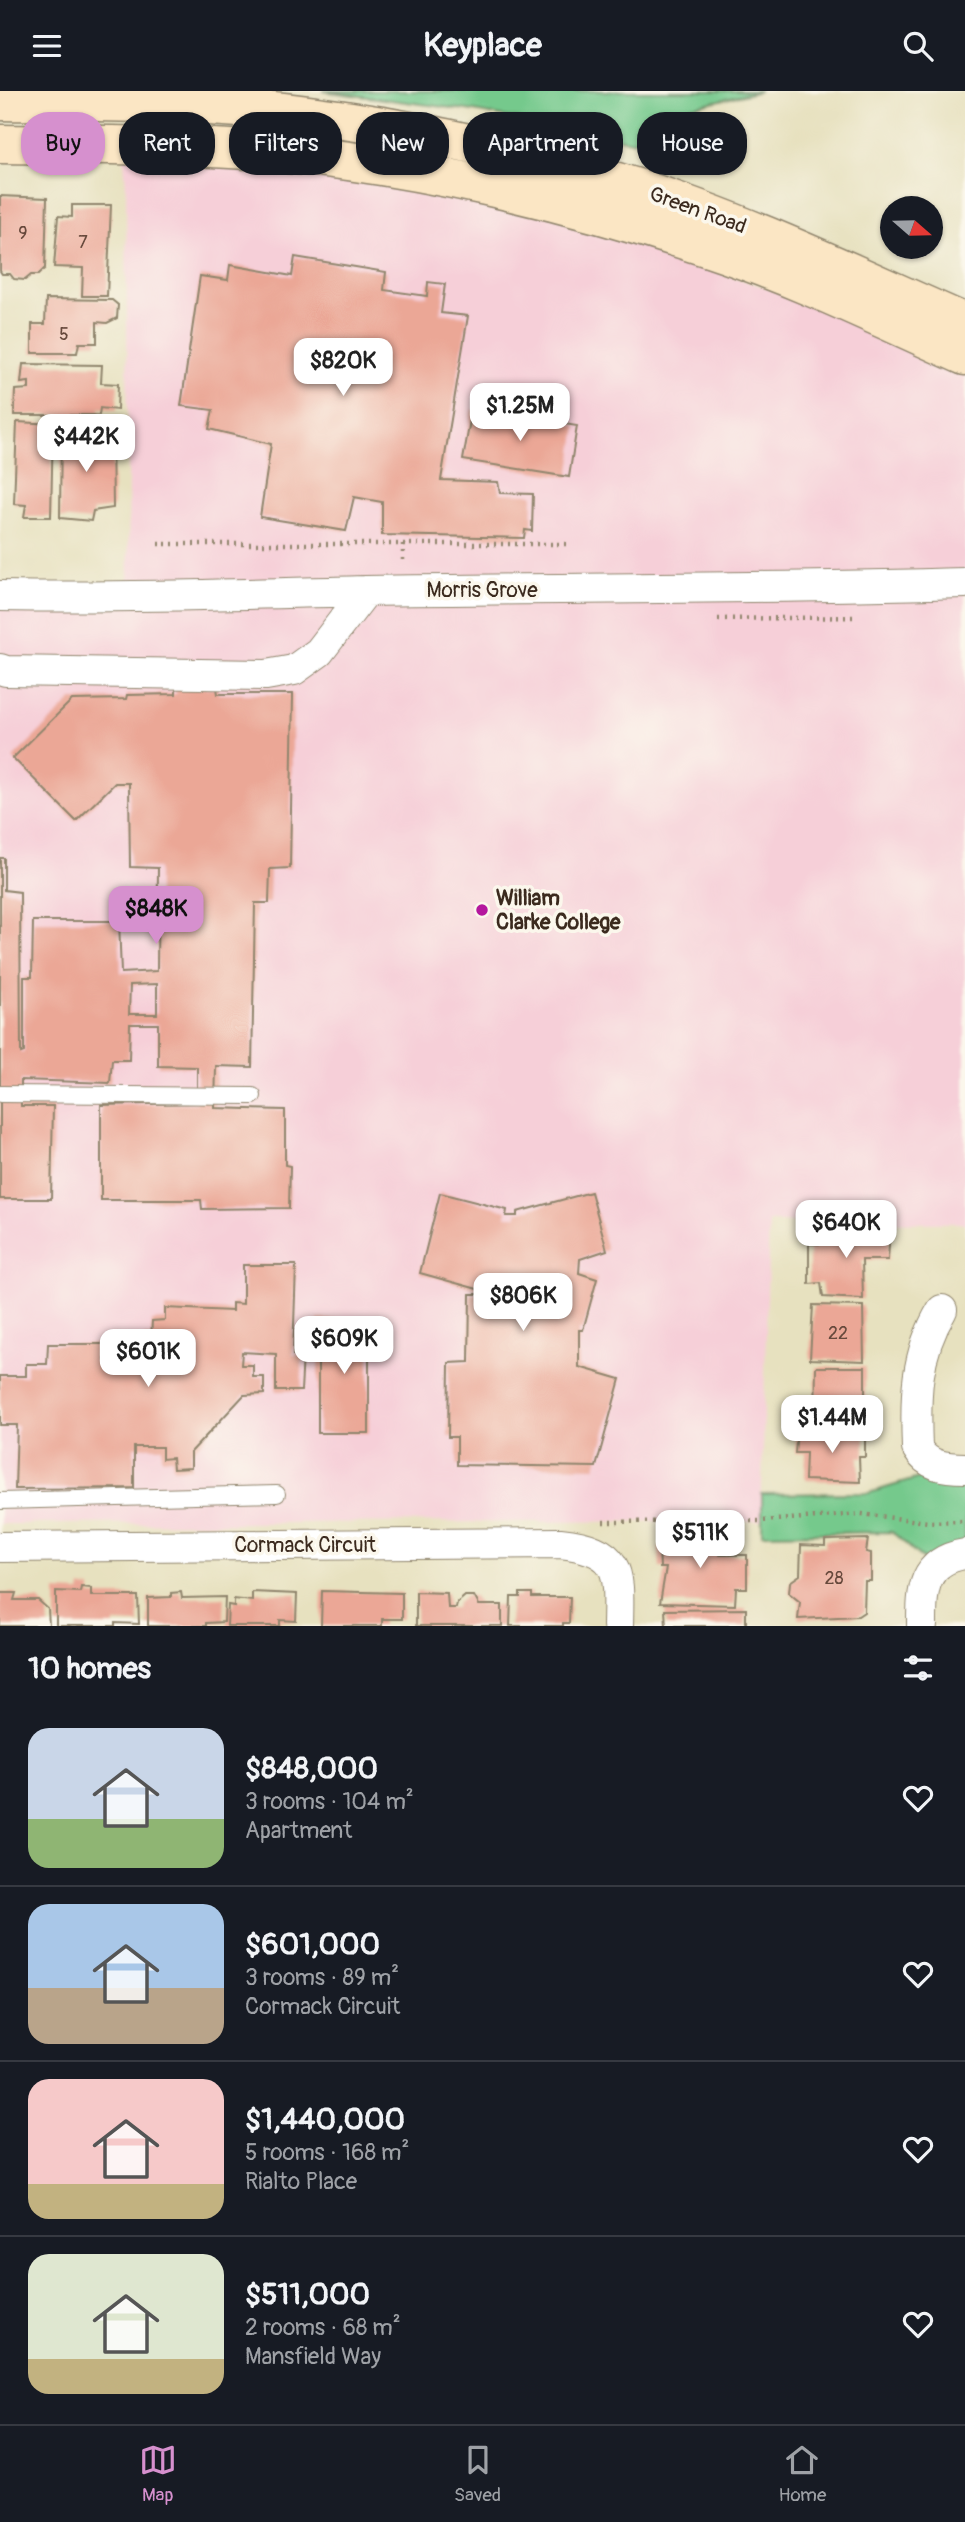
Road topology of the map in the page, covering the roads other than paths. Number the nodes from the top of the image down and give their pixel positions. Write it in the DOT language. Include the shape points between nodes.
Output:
graph roads {
  1 [pos="0,101"];
  2 [pos="0,144"];
  3 [pos="965,323"];
  4 [pos="965,356"];
  5 [pos="965,583"];
  6 [pos="366,591"];
  7 [pos="0,596"];
  8 [pos="0,669"];
  9 [pos="0,1094"];
  10 [pos="253,1096"];
  11 [pos="942,1310"];
  12 [pos="965,1468"];
  13 [pos="277,1494"];
  14 [pos="0,1501"];
  15 [pos="0,1547"];
  16 [pos="965,1554"];
  17 [pos="618,1626"];
  18 [pos="922,1626"];
  1 -- 3 [label="main road, Green Road" via="254,110 448,140 638,188 729,220"];
  2 -- 4 [label="main road, Green Road" via="250,150 442,177 523,194 715,250"];
  5 -- 6 [label="street, Morris Grove"];
  6 -- 7 [label="street, Morris Grove" via="129,598"];
  6 -- 8 [label="street" via="319,652 295,670 266,675"];
  9 -- 10 [label="lane"];
  11 -- 12 [label="street" via="919,1365 917,1448 933,1464"];
  13 -- 14 [label="lane"];
  15 -- 17 [label="street, Cormack Circuit" via="585,1546 613,1566 618,1581"];
  16 -- 18 [label="street" via="933,1568 925,1583"];
}
